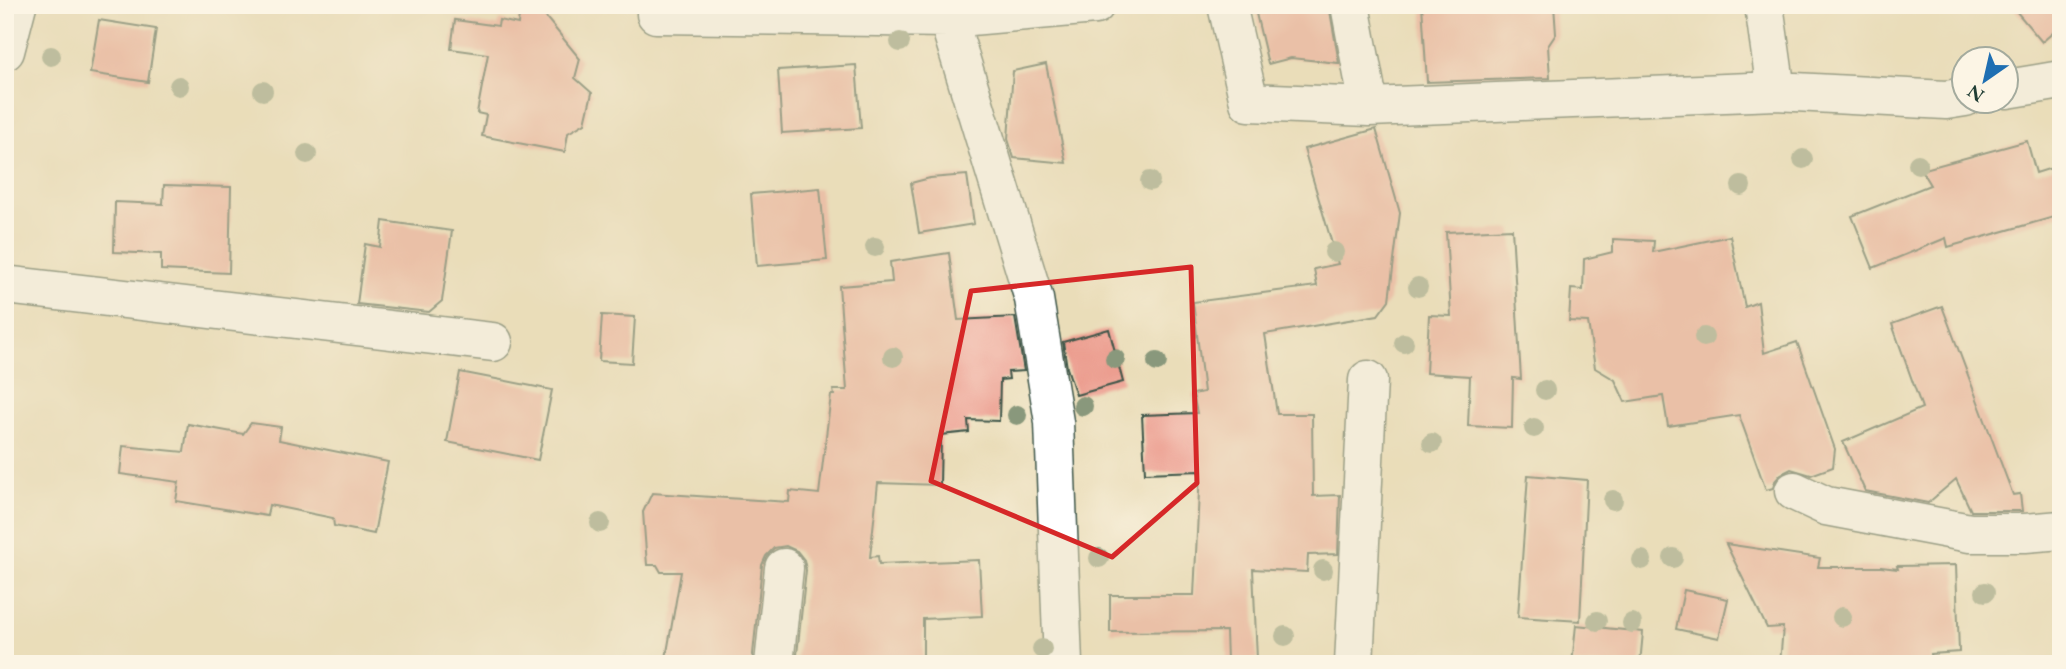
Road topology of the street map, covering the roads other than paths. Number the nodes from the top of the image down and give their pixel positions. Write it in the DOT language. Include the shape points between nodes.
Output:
graph roads {
  1 [pos="17,5"];
  2 [pos="1095,5"];
  3 [pos="1227,5"];
  4 [pos="1350,5"];
  5 [pos="1764,5"];
  6 [pos="656,15"];
  7 [pos="948,18"];
  8 [pos="5,51"];
  9 [pos="2061,80"];
  10 [pos="2021,87"];
  11 [pos="1776,91"];
  12 [pos="1951,99"];
  13 [pos="1369,107"];
  14 [pos="5,285"];
  15 [pos="493,342"];
  16 [pos="1368,380"];
  17 [pos="1794,491"];
  18 [pos="2061,530"];
  19 [pos="784,568"];
  20 [pos="774,664"];
  21 [pos="1063,664"];
  22 [pos="1354,664"];
  1 -- 8 [label="street"];
  2 -- 7 [label="street"];
  3 -- 13 [label="street" via="1249,102"];
  4 -- 13 [label="street"];
  5 -- 11 [label="street"];
  6 -- 7 [label="street"];
  7 -- 21 [label="street" via="1034,299 1054,422"];
  9 -- 10 [label="street"];
  11 -- 12 [label="street"];
  11 -- 13 [label="street"];
  14 -- 15 [label="street"];
  16 -- 22 [label="street"];
  17 -- 18 [label="street" via="1826,506 1970,533"];
  19 -- 20 [label="street"];
}
